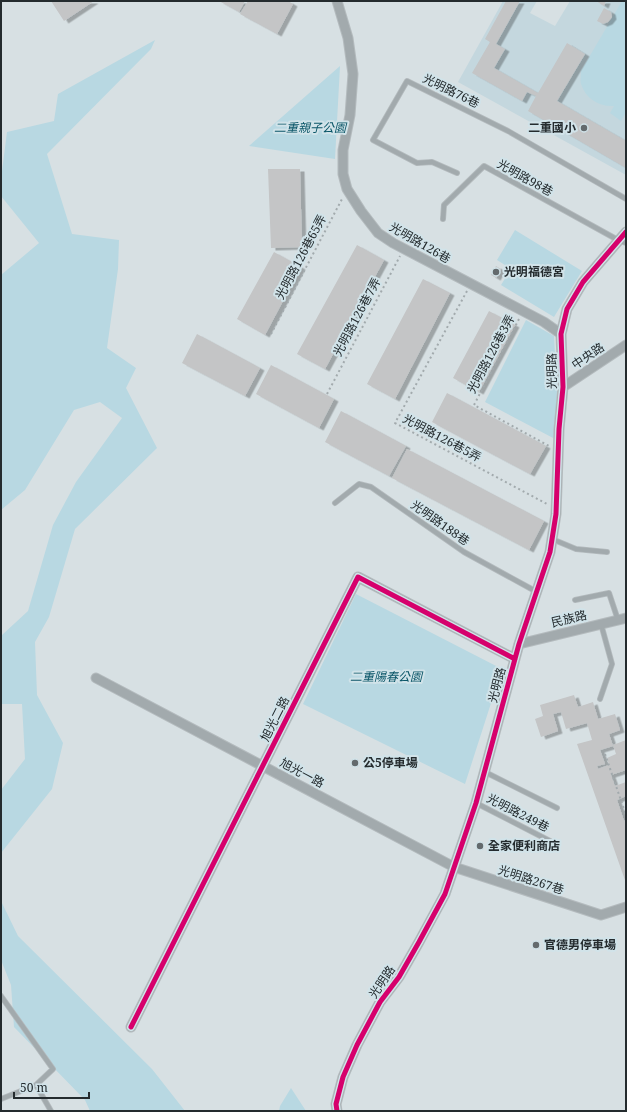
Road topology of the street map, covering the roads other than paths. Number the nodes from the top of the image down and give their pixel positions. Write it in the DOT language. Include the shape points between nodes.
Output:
graph roads {
  1 [pos="337,1"];
  2 [pos="457,173"];
  3 [pos="626,199"];
  4 [pos="443,219"];
  5 [pos="626,232"];
  6 [pos="622,241"];
  7 [pos="561,334"];
  8 [pos="626,345"];
  9 [pos="563,387"];
  10 [pos="335,503"];
  11 [pos="552,539"];
  12 [pos="607,552"];
  13 [pos="537,592"];
  14 [pos="575,600"];
  15 [pos="622,619"];
  16 [pos="601,624"];
  17 [pos="519,644"];
  18 [pos="514,659"];
  19 [pos="96,678"];
  20 [pos="600,699"];
  21 [pos="262,766"];
  22 [pos="484,772"];
  23 [pos="476,803"];
  24 [pos="557,808"];
  25 [pos="550,841"];
  26 [pos="454,867"];
  27 [pos="626,907"];
  28 [pos="1,996"];
  29 [pos="131,1027"];
  30 [pos="36,1085"];
  31 [pos="1,1099"];
  32 [pos="51,1111"];
  33 [pos="337,1111"];
  1 -- 7 [label="street, 光明路126巷" via="348,38 353,74 350,115 343,150 343,174 347,189 361,211 378,232 403,249 544,322"];
  2 -- 3 [label="lane, 光明路76巷" via="432,162 417,163 373,140 407,80 508,130"];
  4 -- 6 [label="lane, 光明路98巷" via="444,205 484,166"];
  5 -- 6 [label="street, 光明路"];
  6 -- 7 [label="street, 光明路" via="583,282 566,309"];
  7 -- 9 [label="street, 光明路"];
  8 -- 9 [label="street, 中央路"];
  9 -- 11 [label="street, 光明路"];
  10 -- 13 [label="lane, 光明路188巷" via="359,484 371,487 464,552"];
  11 -- 12 [label="lane" via="576,549"];
  11 -- 13 [label="street, 光明路"];
  13 -- 17 [label="street, 光明路"];
  14 -- 15 [label="lane" via="609,593"];
  15 -- 16 [label="street, 民族路"];
  16 -- 17 [label="street, 民族路"];
  16 -- 20 [label="lane" via="612,664"];
  17 -- 18 [label="street, 光明路"];
  18 -- 21 [label="street, 旭光二路" via="358,577"];
  18 -- 22 [label="street, 光明路"];
  19 -- 21 [label="street, 旭光一路"];
  21 -- 26 [label="street, 旭光一路"];
  21 -- 29 [label="street, 旭光二路"];
  22 -- 23 [label="street, 光明路"];
  22 -- 24 [label="lane"];
  23 -- 25 [label="lane, 光明路249巷"];
  23 -- 26 [label="street, 光明路"];
  26 -- 27 [label="street, 光明路267巷" via="601,915"];
  26 -- 33 [label="street, 光明路" via="445,894 419,942 380,1002 357,1046 343,1077 336,1104"];
  28 -- 30 [label="lane" via="53,1069"];
  30 -- 31 [label="lane"];
  30 -- 32 [label="lane"];
}
